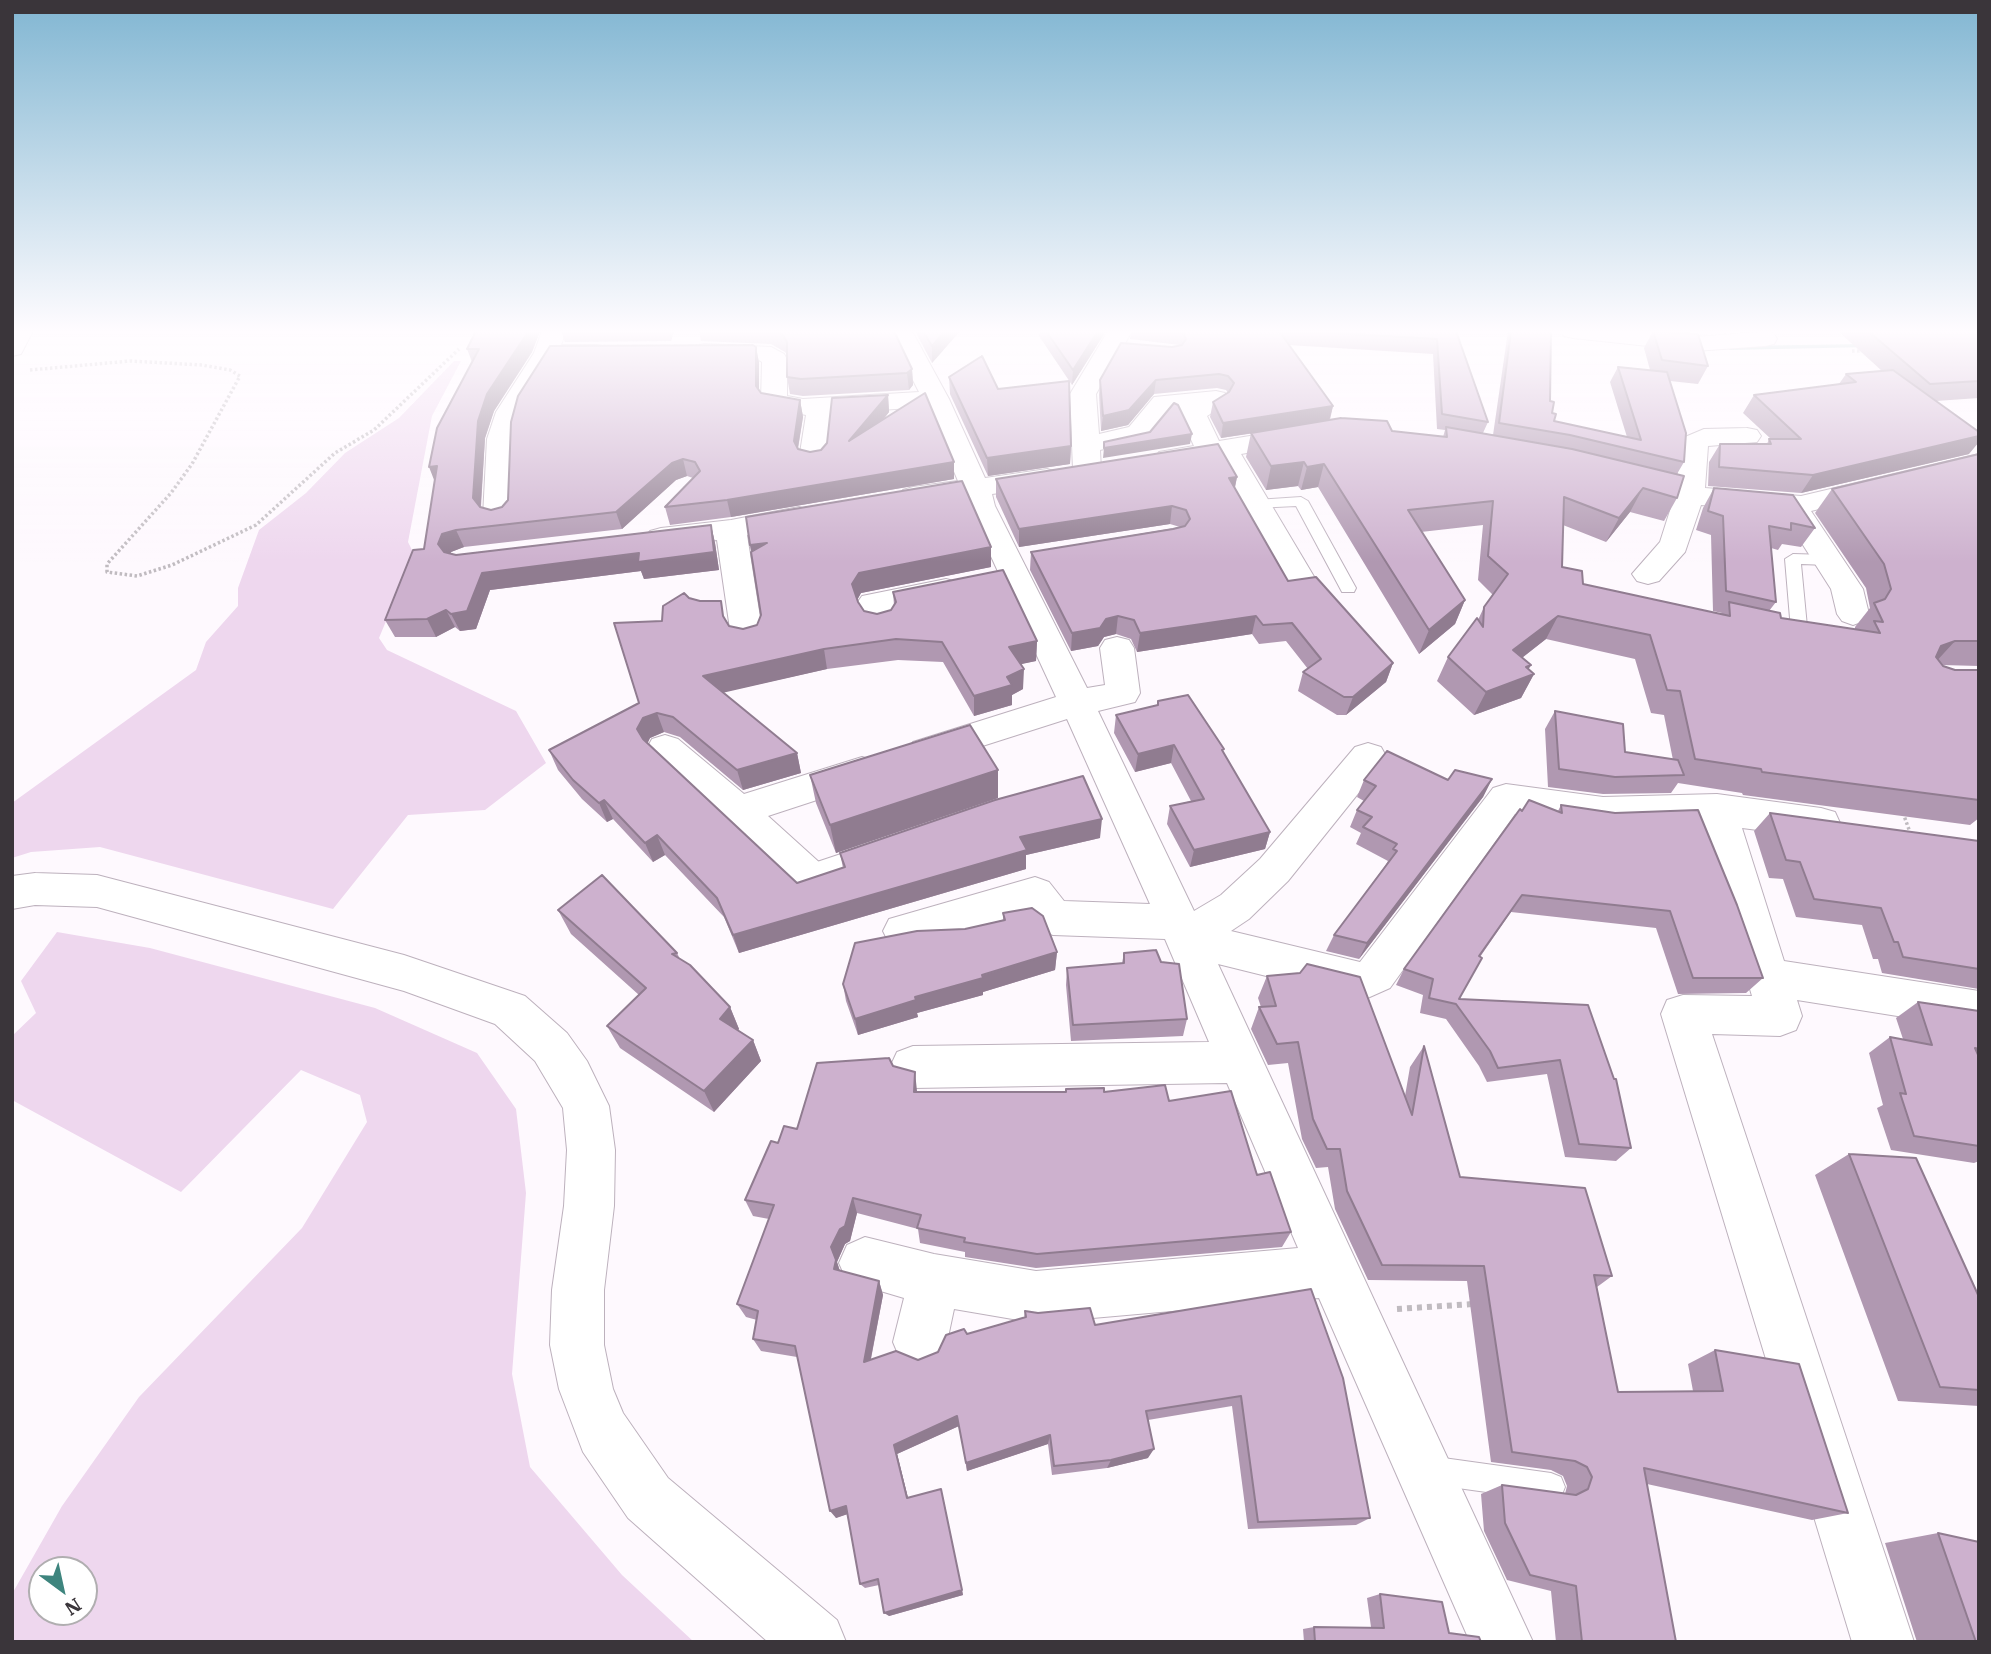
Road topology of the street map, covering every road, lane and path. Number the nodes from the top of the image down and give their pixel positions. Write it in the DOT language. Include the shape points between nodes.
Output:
graph roads {
  1 [pos="222,408"];
  2 [pos="397,408"];
  3 [pos="511,408"];
  4 [pos="820,408"];
  5 [pos="940,408"];
  6 [pos="1088,408"];
  7 [pos="1159,408"];
  8 [pos="1200,408"];
  9 [pos="1322,433"];
  10 [pos="1747,436"];
  11 [pos="1217,449"];
  12 [pos="813,459"];
  13 [pos="1108,462"];
  14 [pos="1979,462"];
  15 [pos="1944,470"];
  16 [pos="1601,472"];
  17 [pos="976,489"];
  18 [pos="1690,493"];
  19 [pos="1979,493"];
  20 [pos="881,502"];
  21 [pos="1256,504"];
  22 [pos="1791,504"];
  23 [pos="669,506"];
  24 [pos="829,511"];
  25 [pos="498,516"];
  26 [pos="731,529"];
  27 [pos="1828,559"];
  28 [pos="1003,571"];
  29 [pos="1648,574"];
  30 [pos="1303,586"];
  31 [pos="1348,588"];
  32 [pos="873,605"];
  33 [pos="1853,614"];
  34 [pos="736,617"];
  35 [pos="1773,631"];
  36 [pos="1116,648"];
  37 [pos="1076,703"];
  38 [pos="665,748"];
  39 [pos="1368,756"];
  40 [pos="1717,809"];
  41 [pos="738,811"];
  42 [pos="1907,822"];
  43 [pos="885,846"];
  44 [pos="806,874"];
  45 [pos="12,893"];
  46 [pos="1182,930"];
  47 [pos="904,932"];
  48 [pos="1768,977"];
  49 [pos="1978,1012"];
  50 [pos="1241,1062"];
  51 [pos="913,1067"];
  52 [pos="865,1263"];
  53 [pos="934,1280"];
  54 [pos="1342,1292"];
  55 [pos="1477,1304"];
  56 [pos="920,1342"];
  57 [pos="1421,1469"];
  58 [pos="1551,1487"];
  59 [pos="815,1642"];
  60 [pos="1502,1642"];
  61 [pos="1883,1642"];
  1 -- 2 [label="path" via="192,464 107,564 107,572 136,576 172,565 256,525 335,453 374,430"];
  3 -- 25 [label="street" via="501,439"];
  4 -- 12 [label="street"];
  5 -- 17 [label="street"];
  6 -- 13 [label="street"];
  7 -- 13 [label="street"];
  8 -- 11 [label="street" via="1192,413"];
  9 -- 11 [label="street"];
  10 -- 18 [label="street" via="1704,437 1695,443"];
  11 -- 13 [label="street"];
  11 -- 21 [label="street"];
  13 -- 17 [label="street"];
  14 -- 15 [label="street"];
  15 -- 19 [label="street"];
  15 -- 22 [label="street"];
  16 -- 18 [label="street"];
  17 -- 20 [label="street"];
  17 -- 28 [label="street"];
  18 -- 22 [label="street"];
  18 -- 29 [label="street" via="1674,545"];
  21 -- 30 [label="street"];
  21 -- 31 [label="lane" via="1301,501"];
  22 -- 27 [label="street"];
  23 -- 26 [label="street" via="631,541"];
  24 -- 26 [label="street"];
  26 -- 34 [label="street"];
  27 -- 33 [label="street" via="1847,589"];
  27 -- 35 [label="lane" via="1793,559 1800,636"];
  28 -- 32 [label="street"];
  28 -- 37 [label="street"];
  36 -- 37 [label="street" via="1123,693"];
  37 -- 41 [label="street"];
  37 -- 46 [label="street" via="1101,780"];
  38 -- 41 [label="street"];
  39 -- 46 [label="street" via="1274,870 1235,907"];
  40 -- 42 [label="street"];
  40 -- 46 [label="street" via="1604,812 1506,797 1375,975 1363,981"];
  40 -- 48 [label="street"];
  41 -- 44 [label="street"];
  43 -- 44 [label="lane"];
  45 -- 59 [label="street" via="97,891 404,973 510,1010 551,1047 586,1106 591,1150 589,1206 578,1290 577,1345 586,1389 603,1432 648,1497"];
  46 -- 47 [label="street" via="1053,918 1035,894"];
  46 -- 50 [label="street"];
  48 -- 49 [label="street"];
  48 -- 61 [label="street" via="1780,1016 1683,1014"];
  50 -- 51 [label="street"];
  50 -- 54 [label="street"];
  52 -- 53 [label="street"];
  53 -- 54 [label="street" via="1035,1297"];
  53 -- 56 [label="street"];
  54 -- 55 [label="path"];
  54 -- 57 [label="street"];
  57 -- 58 [label="lane"];
  57 -- 60 [label="street"];
}
